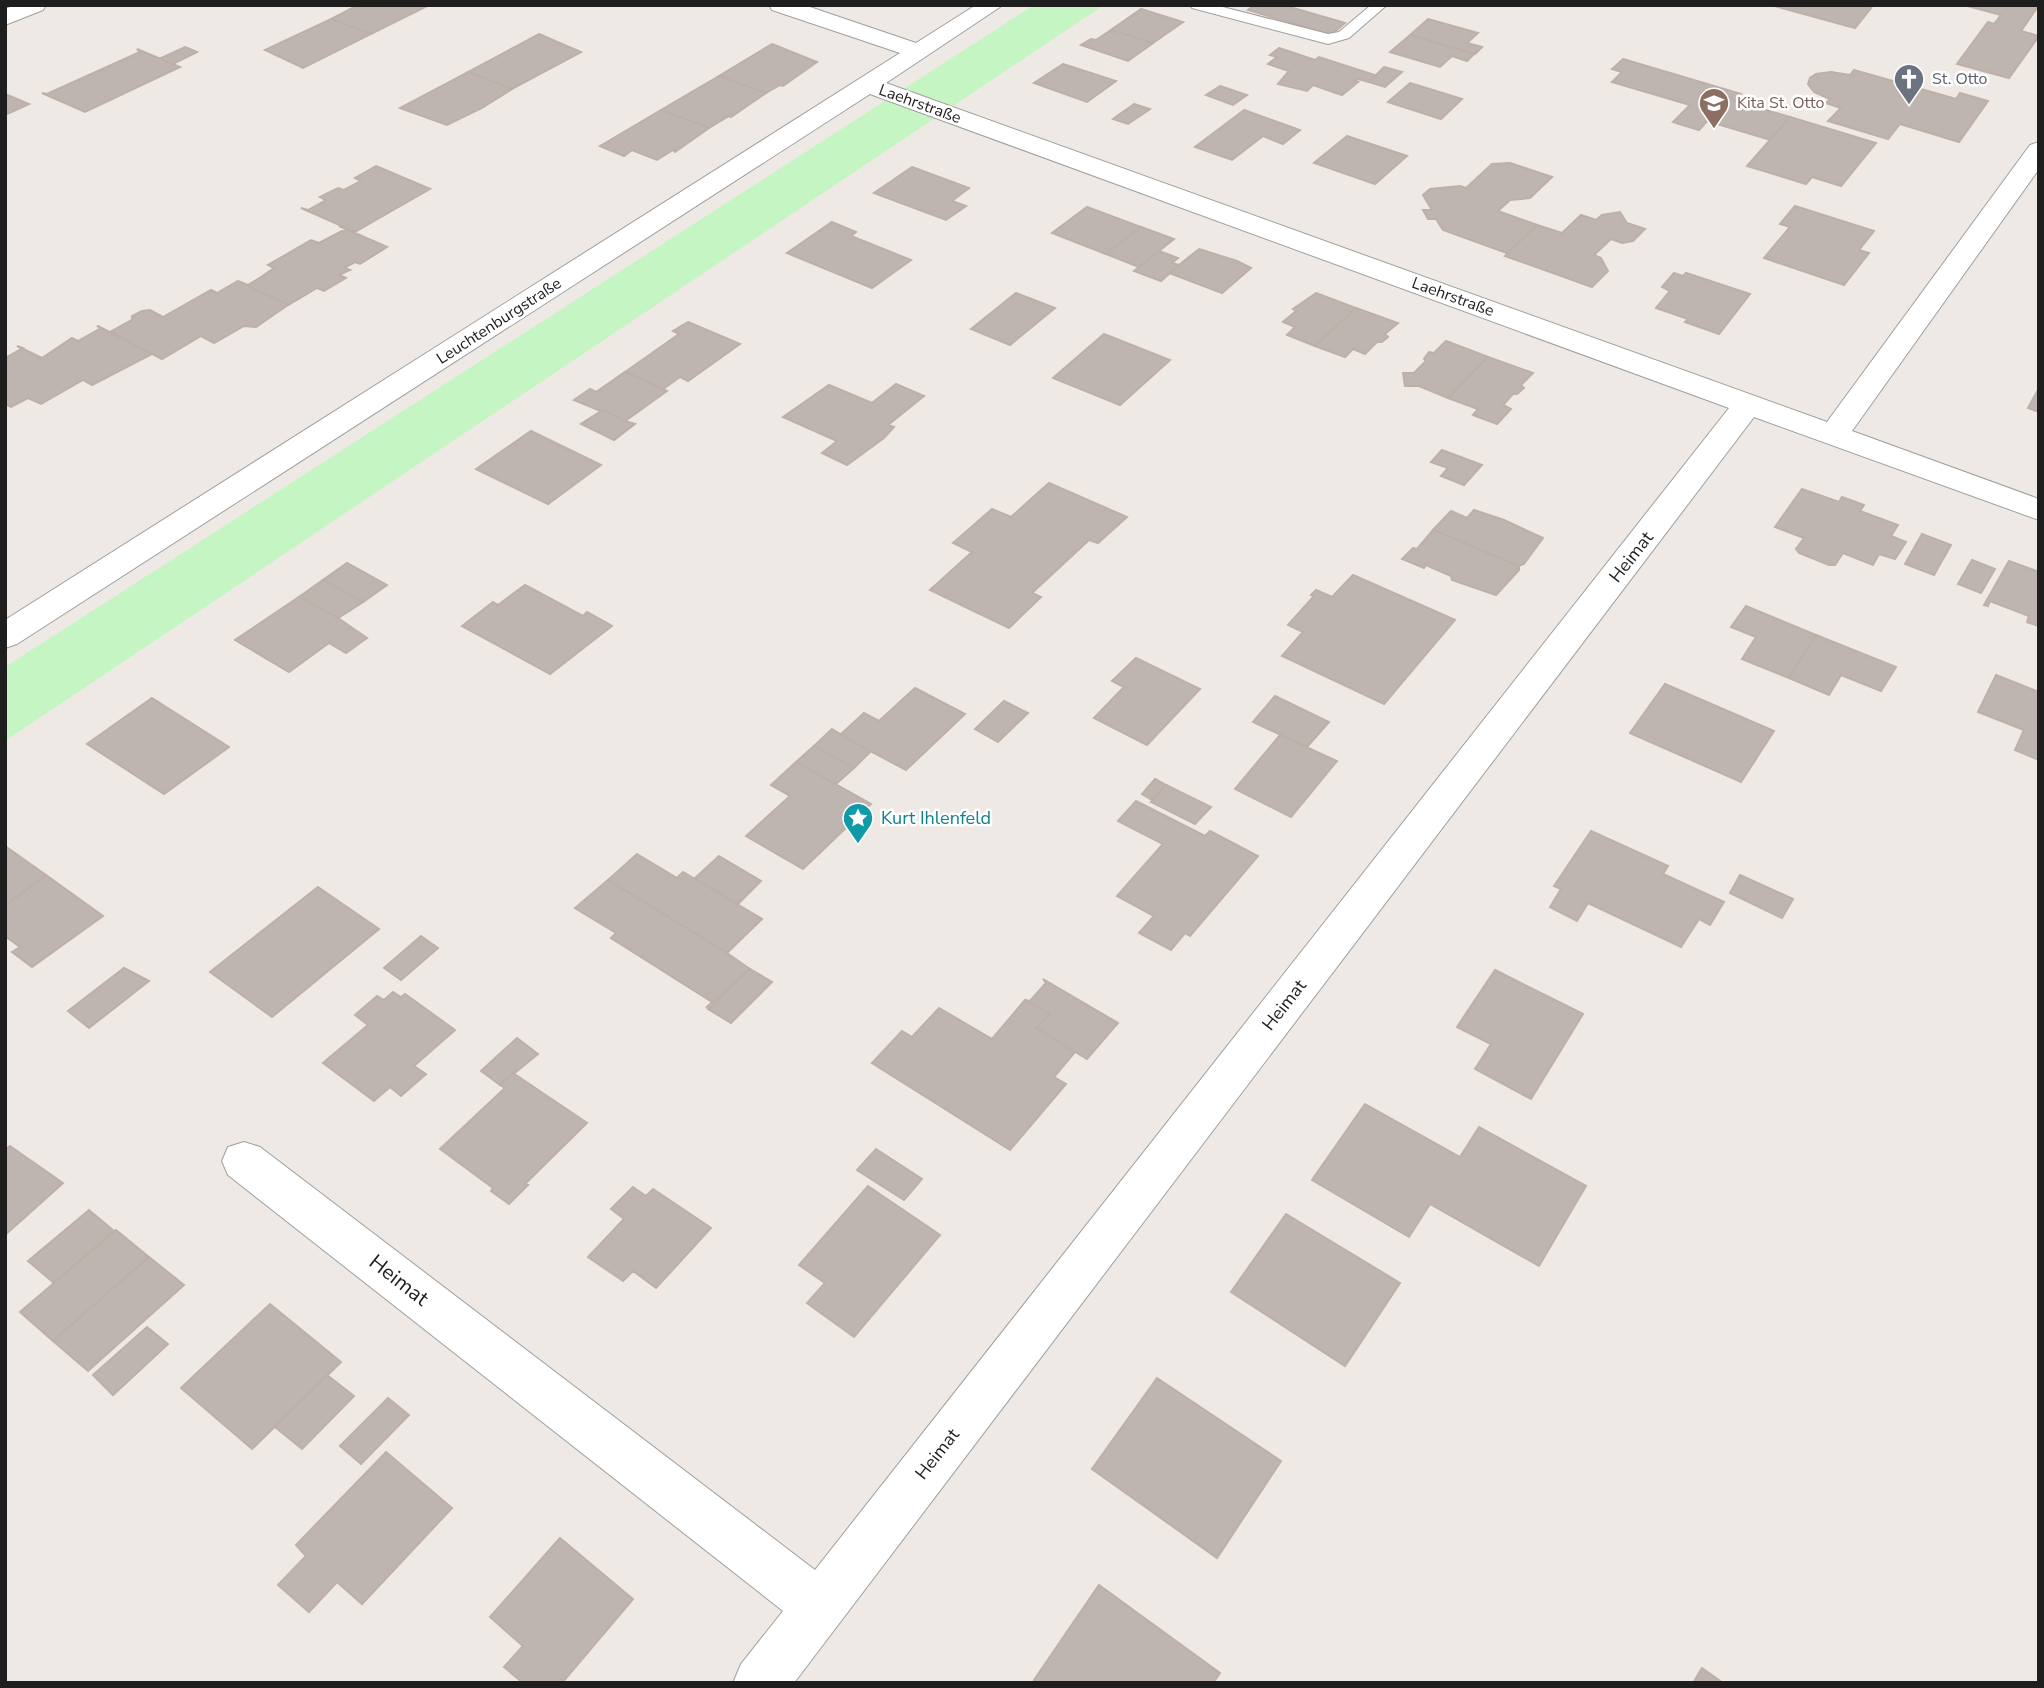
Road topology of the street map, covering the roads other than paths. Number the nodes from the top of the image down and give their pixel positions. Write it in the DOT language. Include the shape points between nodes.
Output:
graph roads {
  1 [pos="35,5"];
  2 [pos="780,5"];
  3 [pos="992,5"];
  4 [pos="1197,5"];
  5 [pos="1380,5"];
  6 [pos="5,19"];
  7 [pos="919,52"];
  8 [pos="868,85"];
  9 [pos="2039,149"];
  10 [pos="1748,404"];
  11 [pos="1834,435"];
  12 [pos="2039,510"];
  13 [pos="5,636"];
  14 [pos="244,1161"];
  15 [pos="819,1606"];
  16 [pos="760,1683"];
  1 -- 6 [label="street"];
  2 -- 7 [label="street"];
  3 -- 7 [label="street, Leuchtenburgstraße"];
  4 -- 5 [label="lane" via="1328,39 1344,35"];
  7 -- 8 [label="street, Leuchtenburgstraße"];
  8 -- 10 [label="street, Laehrstraße"];
  8 -- 13 [label="street, Leuchtenburgstraße"];
  9 -- 11 [label="street"];
  10 -- 11 [label="street, Laehrstraße"];
  10 -- 15 [label="street, Heimat"];
  11 -- 12 [label="street, Laehrstraße"];
  14 -- 15 [label="street, Heimat"];
  15 -- 16 [label="street, Heimat"];
}
